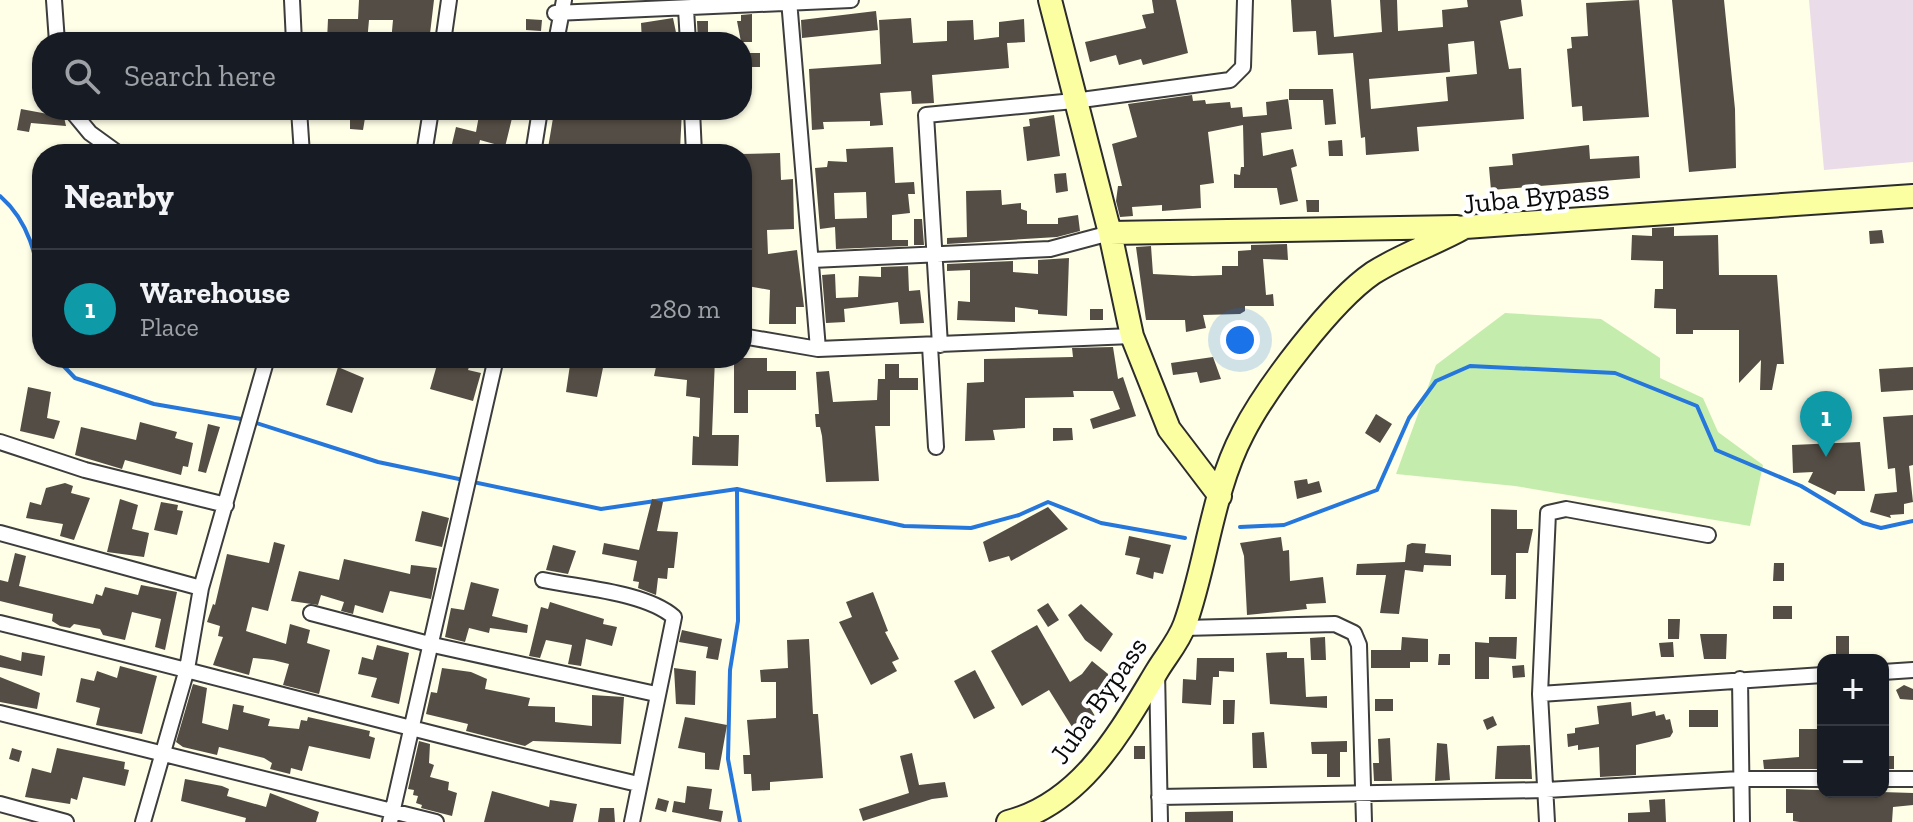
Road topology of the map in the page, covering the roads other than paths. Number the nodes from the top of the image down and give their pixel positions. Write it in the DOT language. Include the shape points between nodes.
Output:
graph roads {
  1 [pos="54,0"];
  2 [pos="292,0"];
  3 [pos="449,0"];
  4 [pos="851,0"];
  5 [pos="1050,0"];
  6 [pos="1245,0"];
  7 [pos="789,2"];
  8 [pos="559,4"];
  9 [pos="686,9"];
  10 [pos="56,32"];
  11 [pos="294,32"];
  12 [pos="444,32"];
  13 [pos="555,32"];
  14 [pos="687,32"];
  15 [pos="1074,101"];
  16 [pos="79,120"];
  17 [pos="300,120"];
  18 [pos="429,120"];
  19 [pos="540,120"];
  20 [pos="692,120"];
  21 [pos="105,144"];
  22 [pos="301,144"];
  23 [pos="426,144"];
  24 [pos="537,144"];
  25 [pos="694,144"];
  26 [pos="1913,196"];
  27 [pos="1465,227"];
  28 [pos="1110,233"];
  29 [pos="935,252"];
  30 [pos="812,260"];
  31 [pos="1132,336"];
  32 [pos="752,338"];
  33 [pos="935,345"];
  34 [pos="818,349"];
  35 [pos="264,368"];
  36 [pos="494,368"];
  37 [pos="0,442"];
  38 [pos="936,447"];
  39 [pos="1220,496"];
  40 [pos="226,505"];
  41 [pos="0,533"];
  42 [pos="1708,535"];
  43 [pos="543,580"];
  44 [pos="201,588"];
  45 [pos="311,613"];
  46 [pos="0,623"];
  47 [pos="1184,628"];
  48 [pos="433,645"];
  49 [pos="187,669"];
  50 [pos="1157,670"];
  51 [pos="1913,670"];
  52 [pos="1889,672"];
  53 [pos="1817,675"];
  54 [pos="1740,679"];
  55 [pos="656,694"];
  56 [pos="1540,694"];
  57 [pos="0,713"];
  58 [pos="412,731"];
  59 [pos="161,752"];
  60 [pos="1740,779"];
  61 [pos="1817,779"];
  62 [pos="1889,779"];
  63 [pos="1913,779"];
  64 [pos="638,784"];
  65 [pos="1546,790"];
  66 [pos="1362,792"];
  67 [pos="1159,797"];
  68 [pos="0,804"];
  69 [pos="391,815"];
  70 [pos="66,822"];
  71 [pos="143,822"];
  72 [pos="436,822"];
  73 [pos="632,822"];
  74 [pos="1008,822"];
  75 [pos="1160,822"];
  76 [pos="1364,822"];
  77 [pos="1547,822"];
  78 [pos="1742,822"];
  1 -- 10 [label="street"];
  2 -- 11 [label="street"];
  3 -- 12 [label="street"];
  4 -- 7 [label="street"];
  5 -- 15 [label="main road"];
  6 -- 15 [label="street" via="1243,67 1230,80"];
  7 -- 9 [label="street"];
  7 -- 30 [label="street"];
  8 -- 9 [label="street"];
  8 -- 13 [label="street"];
  9 -- 14 [label="street"];
  15 -- 28 [label="main road"];
  15 -- 29 [label="street" via="926,115"];
  16 -- 21 [label="street"];
  17 -- 22 [label="street"];
  18 -- 23 [label="street"];
  19 -- 24 [label="street"];
  20 -- 25 [label="street"];
  26 -- 27 [label="main road, Juba Bypass"];
  27 -- 28 [label="main road"];
  27 -- 39 [label="main road, Juba Bypass" via="1370,275 1338,307 1244,431"];
  28 -- 29 [label="street" via="1050,249"];
  28 -- 31 [label="main road"];
  29 -- 30 [label="street"];
  29 -- 33 [label="street"];
  30 -- 34 [label="street"];
  31 -- 33 [label="street"];
  31 -- 39 [label="main road" via="1169,429"];
  32 -- 34 [label="street"];
  33 -- 34 [label="street"];
  33 -- 38 [label="street"];
  35 -- 40 [label="street"];
  36 -- 48 [label="street"];
  37 -- 40 [label="street" via="85,470"];
  39 -- 47 [label="main road, Juba Bypass"];
  40 -- 44 [label="street"];
  41 -- 44 [label="street"];
  42 -- 56 [label="street" via="1566,509 1548,513"];
  43 -- 55 [label="street" via="632,598 663,607 674,617"];
  44 -- 49 [label="street"];
  45 -- 48 [label="street"];
  46 -- 49 [label="street"];
  47 -- 50 [label="main road, Juba Bypass"];
  47 -- 66 [label="street" via="1335,624 1351,630 1359,645"];
  48 -- 55 [label="street"];
  48 -- 58 [label="street"];
  49 -- 58 [label="street"];
  49 -- 59 [label="street"];
  50 -- 67 [label="street"];
  50 -- 74 [label="main road, Juba Bypass" via="1132,714 1067,795"];
  51 -- 52 [label="street"];
  53 -- 54 [label="street"];
  54 -- 56 [label="street"];
  54 -- 60 [label="street"];
  55 -- 64 [label="street"];
  56 -- 65 [label="street"];
  57 -- 59 [label="street"];
  58 -- 64 [label="street"];
  58 -- 69 [label="street"];
  59 -- 69 [label="street"];
  59 -- 71 [label="street"];
  60 -- 61 [label="street"];
  60 -- 65 [label="street"];
  60 -- 78 [label="street"];
  62 -- 63 [label="street"];
  64 -- 73 [label="street"];
  65 -- 66 [label="street"];
  65 -- 77 [label="street"];
  66 -- 67 [label="street"];
  66 -- 76 [label="street"];
  67 -- 75 [label="street"];
  68 -- 70 [label="street"];
  69 -- 72 [label="street"];
}
